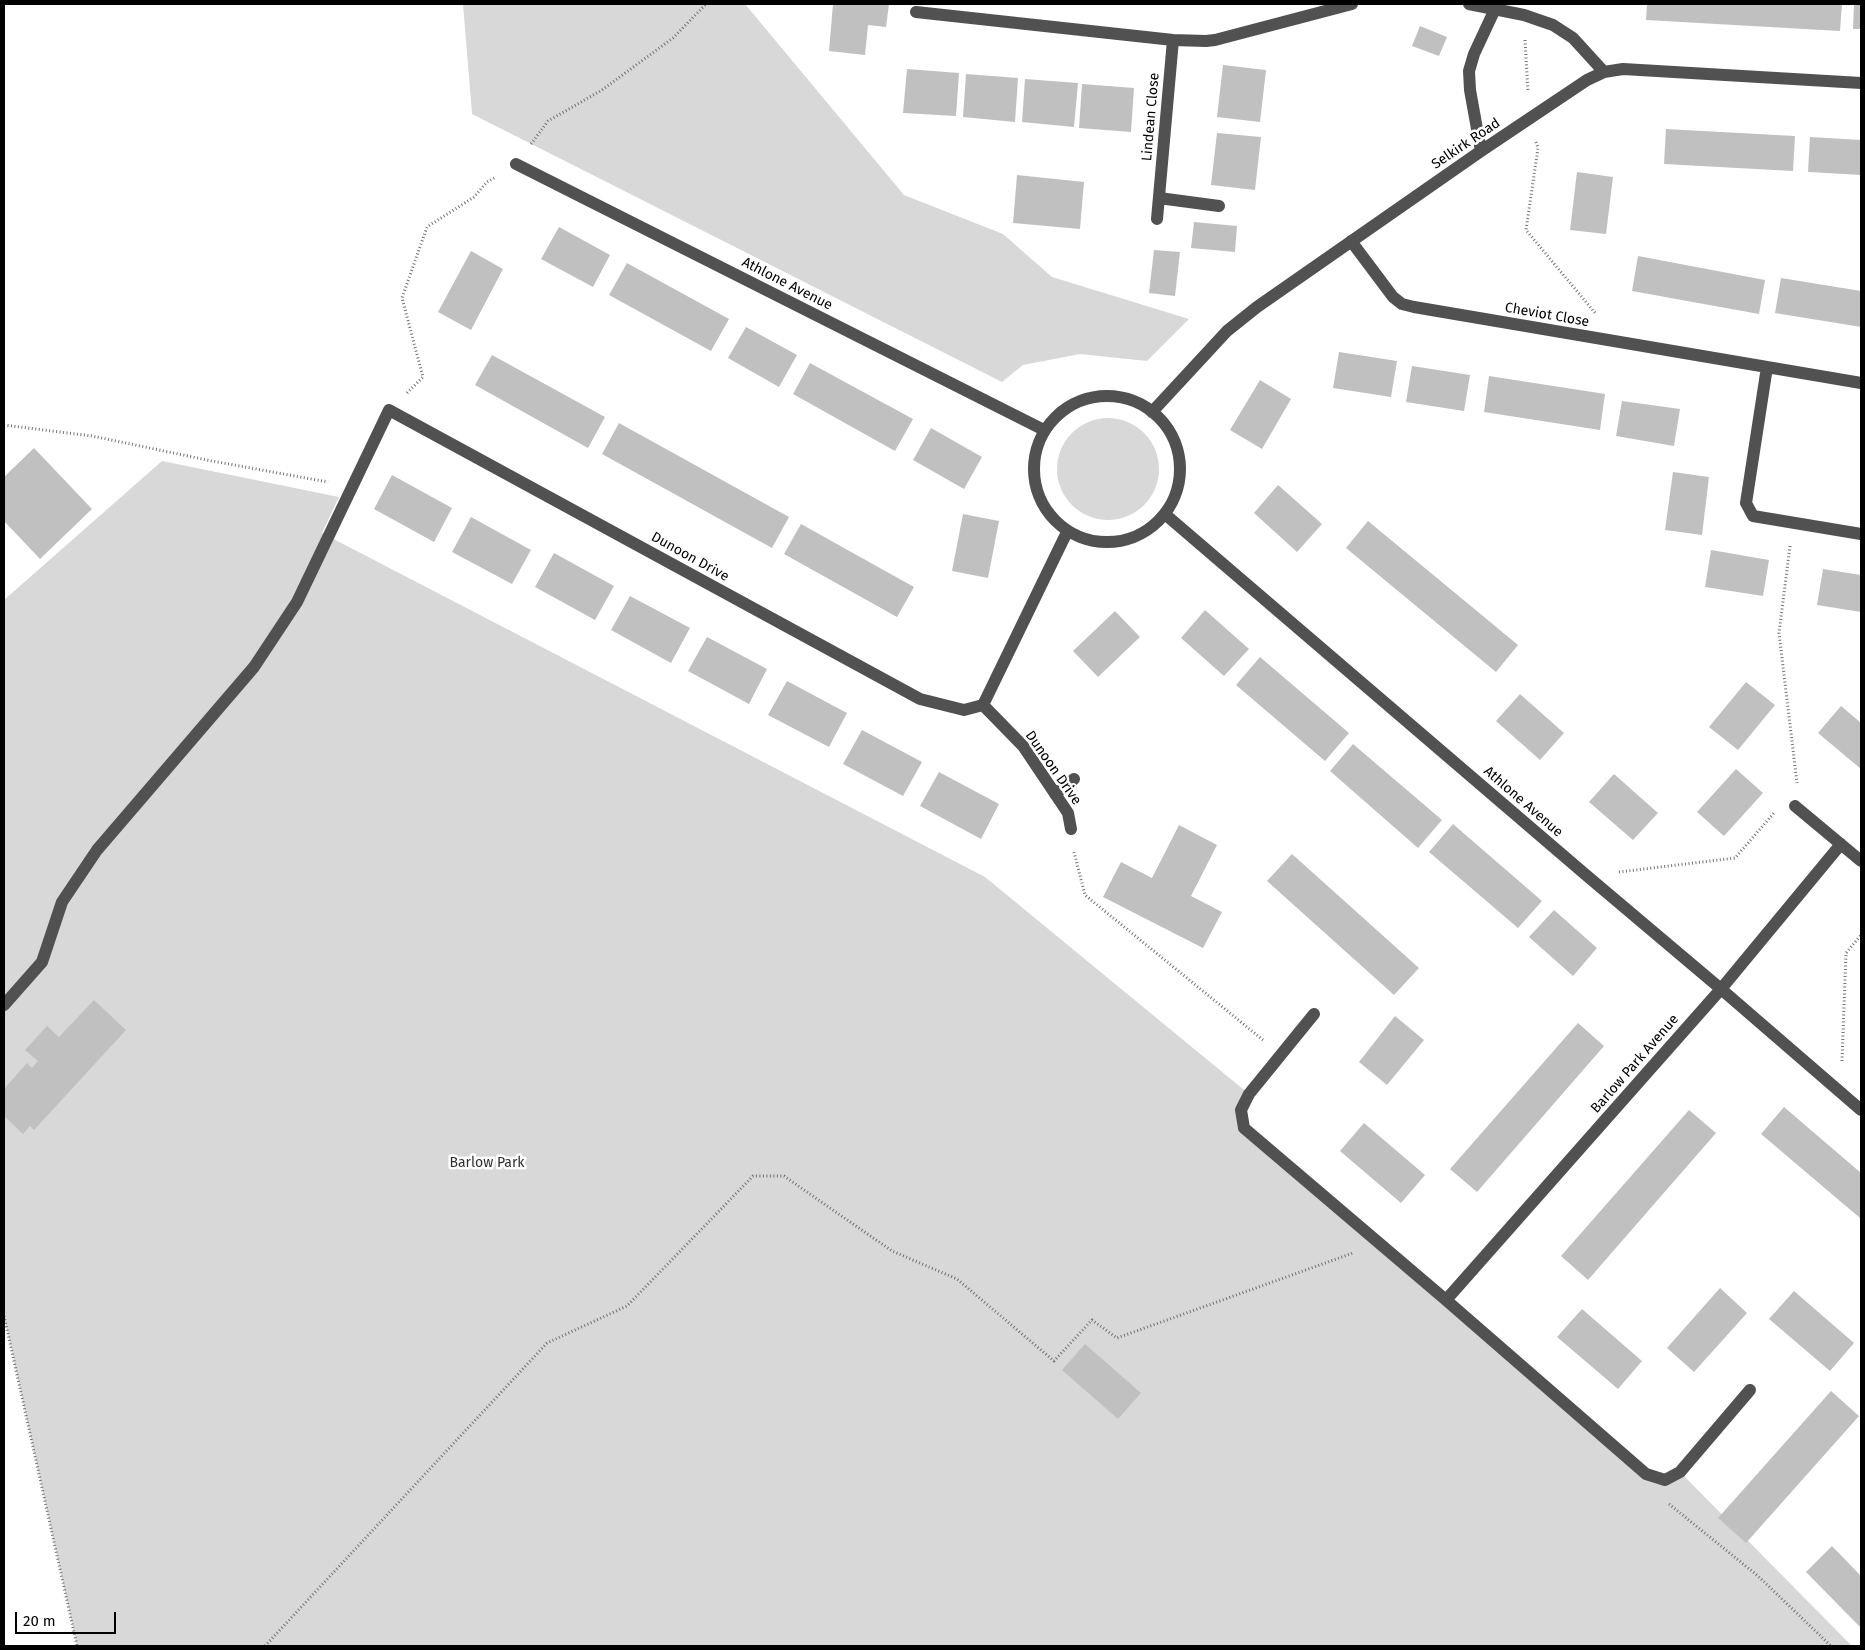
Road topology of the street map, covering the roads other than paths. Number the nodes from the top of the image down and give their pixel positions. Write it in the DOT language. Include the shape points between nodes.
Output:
graph roads {
  1 [pos="1352,4"];
  2 [pos="1469,4"];
  3 [pos="943,9"];
  4 [pos="1495,10"];
  5 [pos="916,12"];
  6 [pos="1173,40"];
  7 [pos="1604,72"];
  8 [pos="1861,83"];
  9 [pos="1481,151"];
  10 [pos="516,164"];
  11 [pos="1159,198"];
  12 [pos="1219,206"];
  13 [pos="1157,219"];
  14 [pos="1351,241"];
  15 [pos="1767,367"];
  16 [pos="1861,383"];
  17 [pos="1152,412"];
  18 [pos="1044,430"];
  19 [pos="1166,515"];
  20 [pos="1067,532"];
  21 [pos="1861,534"];
  22 [pos="983,705"];
  23 [pos="1074,780"];
  24 [pos="1055,794"];
  25 [pos="1791,803"];
  26 [pos="1071,829"];
  27 [pos="1841,844"];
  28 [pos="1861,861"];
  29 [pos="1721,989"];
  30 [pos="4,1005"];
  31 [pos="1314,1014"];
  32 [pos="1861,1110"];
  33 [pos="1446,1300"];
  34 [pos="1750,1390"];
  1 -- 6 [label="street" via="1215,40"];
  2 -- 4 [label="street"];
  3 -- 5 [label="street"];
  3 -- 6 [label="street"];
  4 -- 7 [label="street" via="1553,25 1573,38"];
  4 -- 9 [label="street" via="1469,71"];
  6 -- 11 [label="street, Lindean Close"];
  7 -- 8 [label="street, Selkirk Road" via="1623,70"];
  7 -- 9 [label="street, Selkirk Road"];
  9 -- 14 [label="street, Selkirk Road"];
  10 -- 18 [label="street, Athlone Avenue"];
  11 -- 12 [label="street"];
  11 -- 13 [label="street, Lindean Close"];
  14 -- 15 [label="street, Cheviot Close" via="1402,304"];
  14 -- 17 [label="street, Selkirk Road" via="1257,306 1227,331"];
  15 -- 16 [label="street, Cheviot Close"];
  15 -- 21 [label="street" via="1746,503 1753,516"];
  17 -- 18 [label="street" via="1139,402 1114,396 1084,399 1062,411"];
  17 -- 19 [label="street" via="1161,418 1175,440 1182,465 1179,490"];
  18 -- 20 [label="street" via="1033,464 1036,490 1048,514"];
  19 -- 20 [label="street" via="1148,532 1123,542 1097,543"];
  19 -- 29 [label="street, Athlone Avenue"];
  20 -- 22 [label="street"];
  22 -- 24 [label="street, Dunoon Drive" via="1023,746"];
  22 -- 30 [label="street, Dunoon Drive" via="964,710 920,699 389,410 297,602 254,667 97,850 62,902 42,962"];
  23 -- 24 [label="street"];
  24 -- 26 [label="street, Dunoon Drive" via="1068,813"];
  25 -- 27 [label="street"];
  27 -- 28 [label="street"];
  27 -- 29 [label="street, Barlow Park Avenue"];
  29 -- 32 [label="street, Athlone Avenue"];
  29 -- 33 [label="street, Barlow Park Avenue"];
  31 -- 33 [label="street" via="1249,1094 1241,1110 1244,1128"];
  33 -- 34 [label="street" via="1646,1474 1665,1480 1680,1472"];
}
